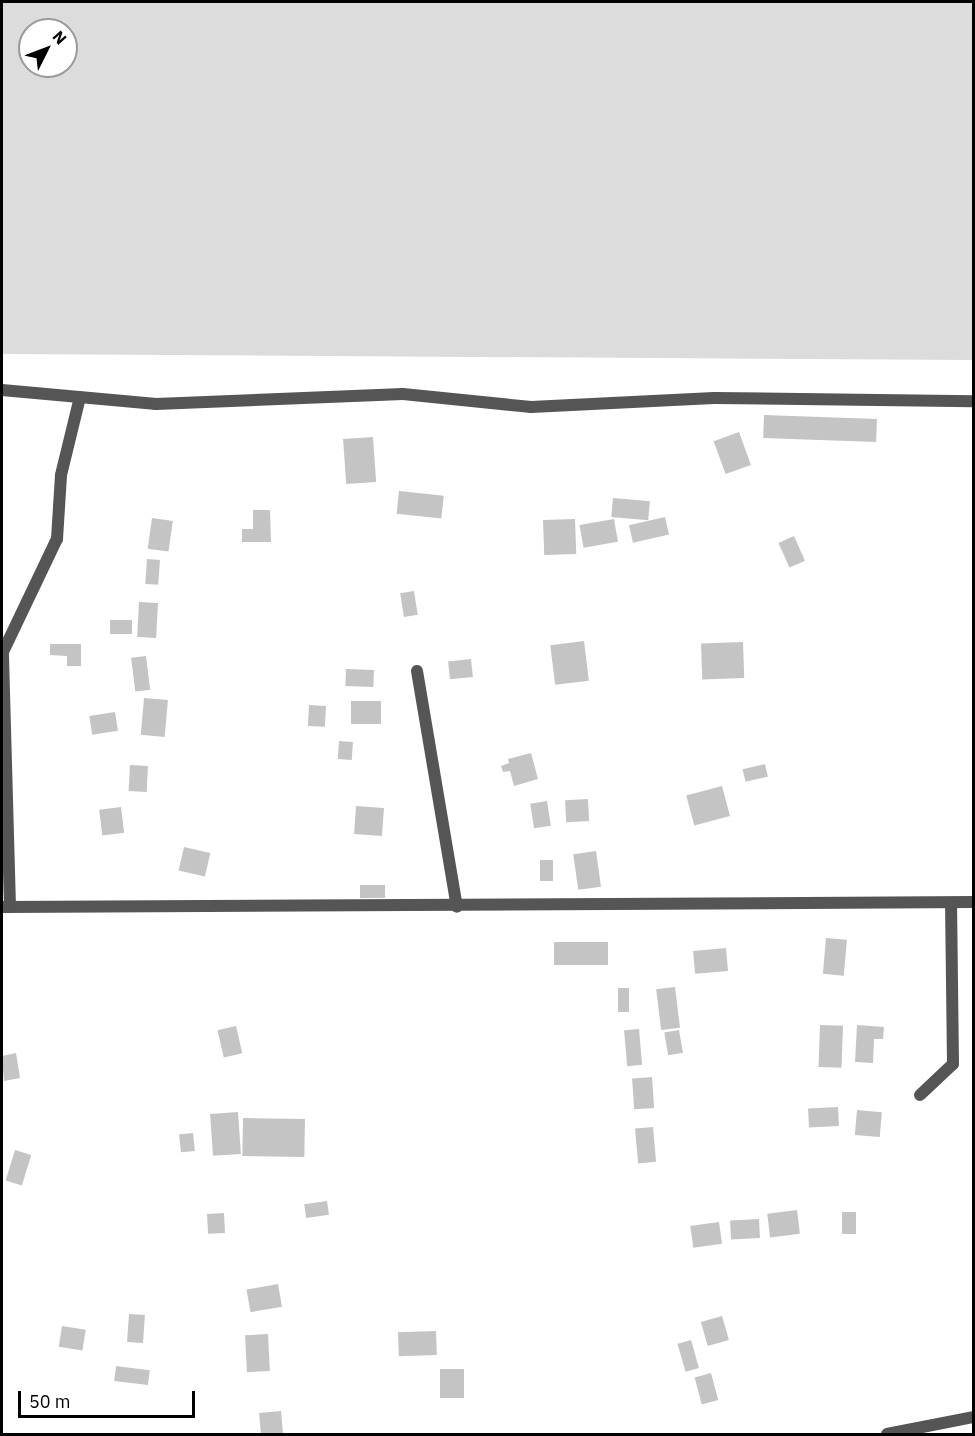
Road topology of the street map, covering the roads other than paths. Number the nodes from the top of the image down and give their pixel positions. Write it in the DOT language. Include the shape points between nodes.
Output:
graph roads {
  1 [pos="2,390"];
  2 [pos="80,397"];
  3 [pos="974,401"];
  4 [pos="417,671"];
  5 [pos="974,902"];
  6 [pos="951,903"];
  7 [pos="6,907"];
  8 [pos="457,907"];
  9 [pos="920,1095"];
  10 [pos="974,1417"];
  11 [pos="887,1434"];
  1 -- 2 [label="street"];
  2 -- 3 [label="street" via="156,404 403,394 531,407 714,398"];
  2 -- 7 [label="street" via="61,475 57,539 3,652"];
  4 -- 8 [label="street"];
  5 -- 6 [label="street"];
  6 -- 8 [label="street"];
  6 -- 9 [label="street" via="953,1064"];
  7 -- 8 [label="street"];
  10 -- 11 [label="street"];
}
